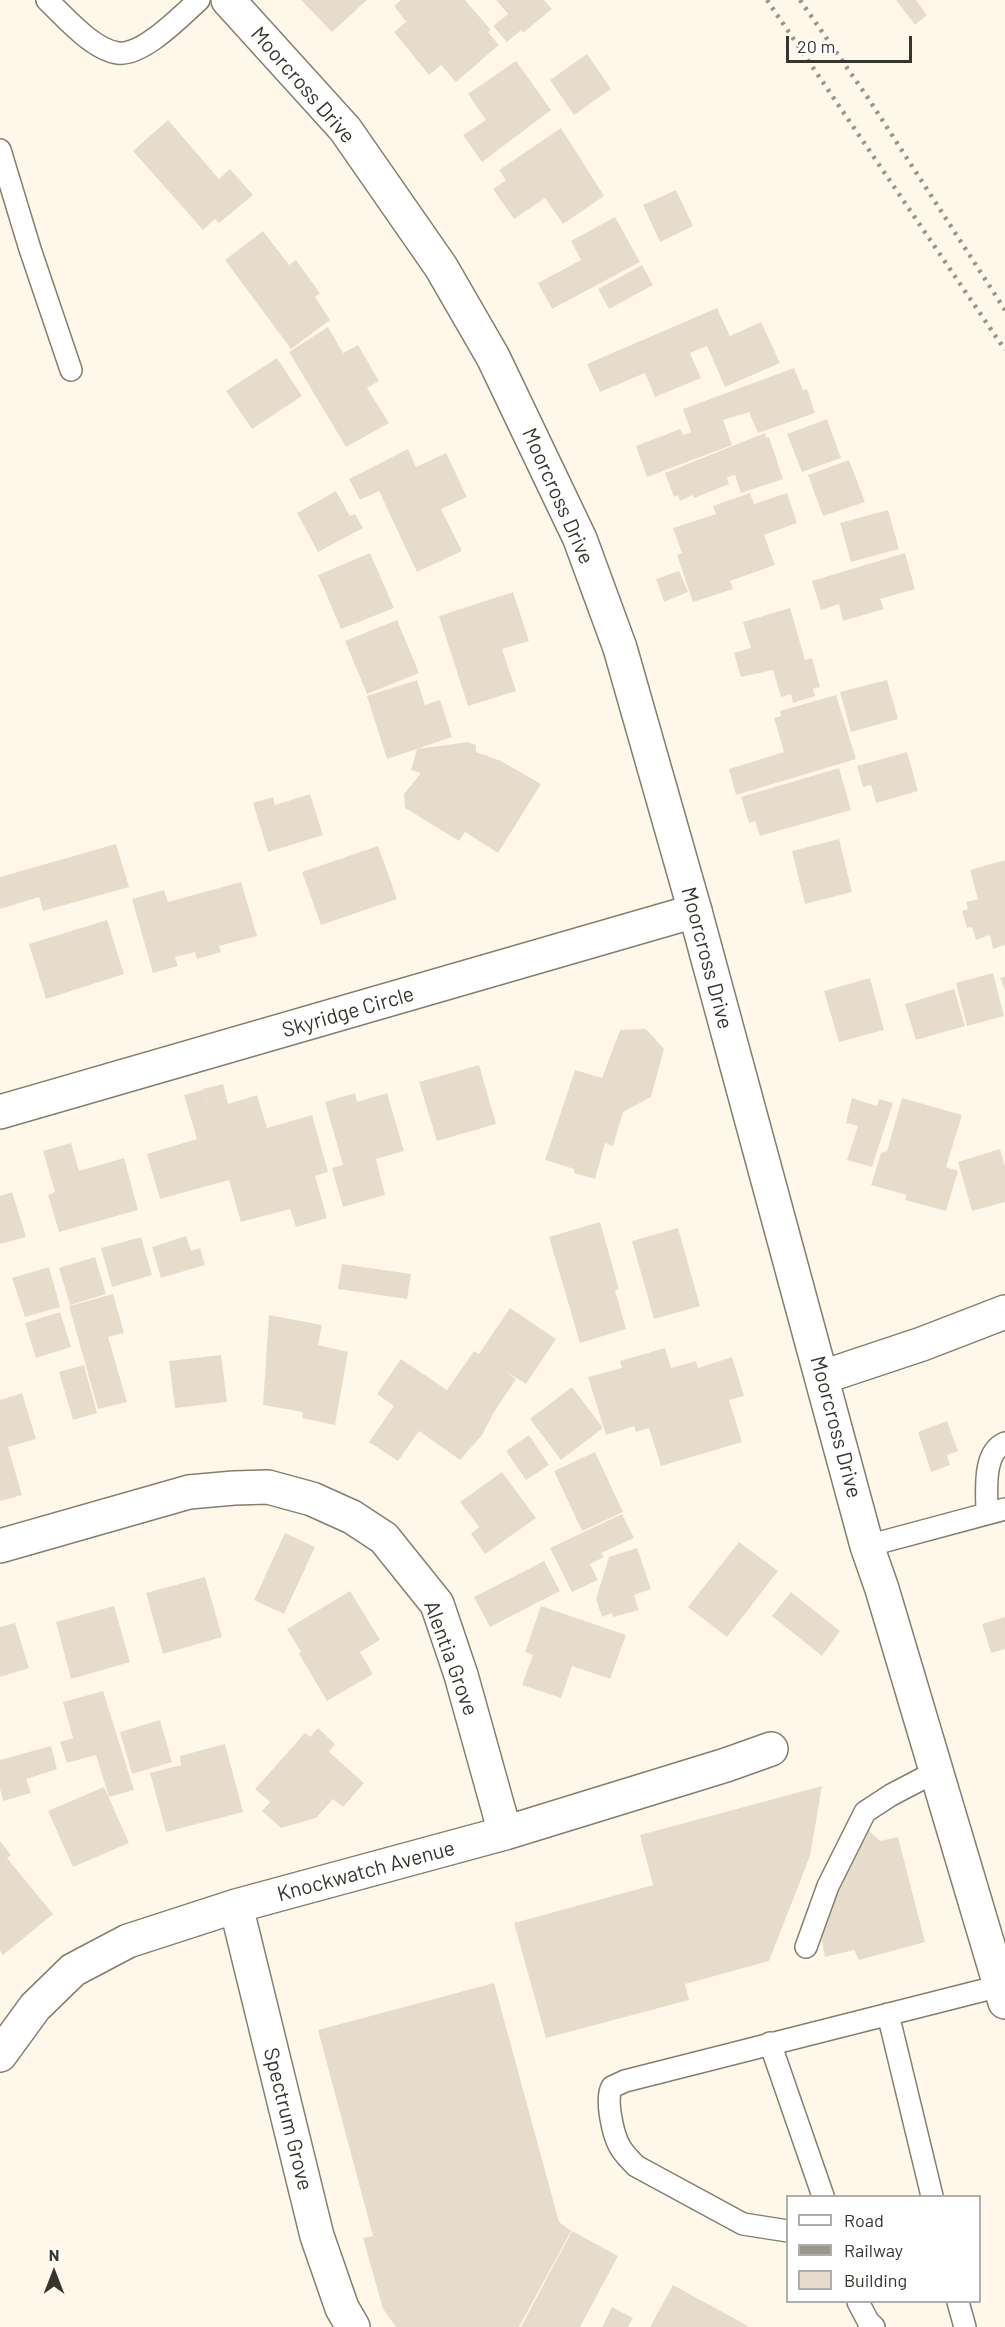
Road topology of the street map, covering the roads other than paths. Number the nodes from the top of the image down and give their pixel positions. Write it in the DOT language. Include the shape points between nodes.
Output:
graph roads {
  1 [pos="47,0"];
  2 [pos="199,0"];
  3 [pos="228,0"];
  4 [pos="0,150"];
  5 [pos="71,370"];
  6 [pos="695,911"];
  7 [pos="0,1112"];
  8 [pos="1005,1312"];
  9 [pos="823,1377"];
  10 [pos="1005,1443"];
  11 [pos="996,1511"];
  12 [pos="867,1545"];
  13 [pos="0,1546"];
  14 [pos="771,1749"];
  15 [pos="935,1772"];
  16 [pos="506,1833"];
  17 [pos="236,1906"];
  18 [pos="806,1947"];
  19 [pos="1003,1994"];
  20 [pos="888,2014"];
  21 [pos="770,2043"];
  22 [pos="0,2055"];
  23 [pos="823,2195"];
  24 [pos="932,2195"];
  25 [pos="786,2231"];
  26 [pos="859,2303"];
  27 [pos="959,2303"];
  28 [pos="353,2327"];
  29 [pos="874,2327"];
  30 [pos="965,2327"];
  1 -- 2 [label="lane" via="87,37 102,48 119,53 136,49 155,37"];
  3 -- 6 [label="street, Moorcross Drive" via="345,129 441,267 493,357 580,539 616,637"];
  4 -- 5 [label="lane"];
  6 -- 7 [label="street, Skyridge Circle"];
  6 -- 9 [label="street, Moorcross Drive"];
  8 -- 9 [label="street"];
  9 -- 12 [label="street, Moorcross Drive"];
  10 -- 11 [label="lane" via="995,1449 990,1460 987,1483"];
  11 -- 12 [label="lane"];
  12 -- 15 [label="street, Moorcross Drive"];
  13 -- 16 [label="street, Alentia Grove" via="189,1492 234,1488 268,1487 312,1499 352,1517 384,1538 437,1604"];
  14 -- 16 [label="street, Knockwatch Avenue"];
  15 -- 18 [label="lane" via="865,1812 828,1886"];
  15 -- 19 [label="street, Moorcross Drive"];
  16 -- 17 [label="street, Knockwatch Avenue"];
  17 -- 22 [label="street, Knockwatch Avenue" via="128,1941 73,1970 35,2007"];
  17 -- 28 [label="street, Spectrum Grove" via="317,2235 342,2308"];
  19 -- 20 [label="lane"];
  20 -- 21 [label="lane"];
  20 -- 24 [label="lane"];
  21 -- 23 [label="lane"];
  21 -- 25 [label="lane" via="616,2084 609,2097 616,2139 636,2166 743,2224"];
  26 -- 29 [label="lane"];
  27 -- 30 [label="lane"];
}
